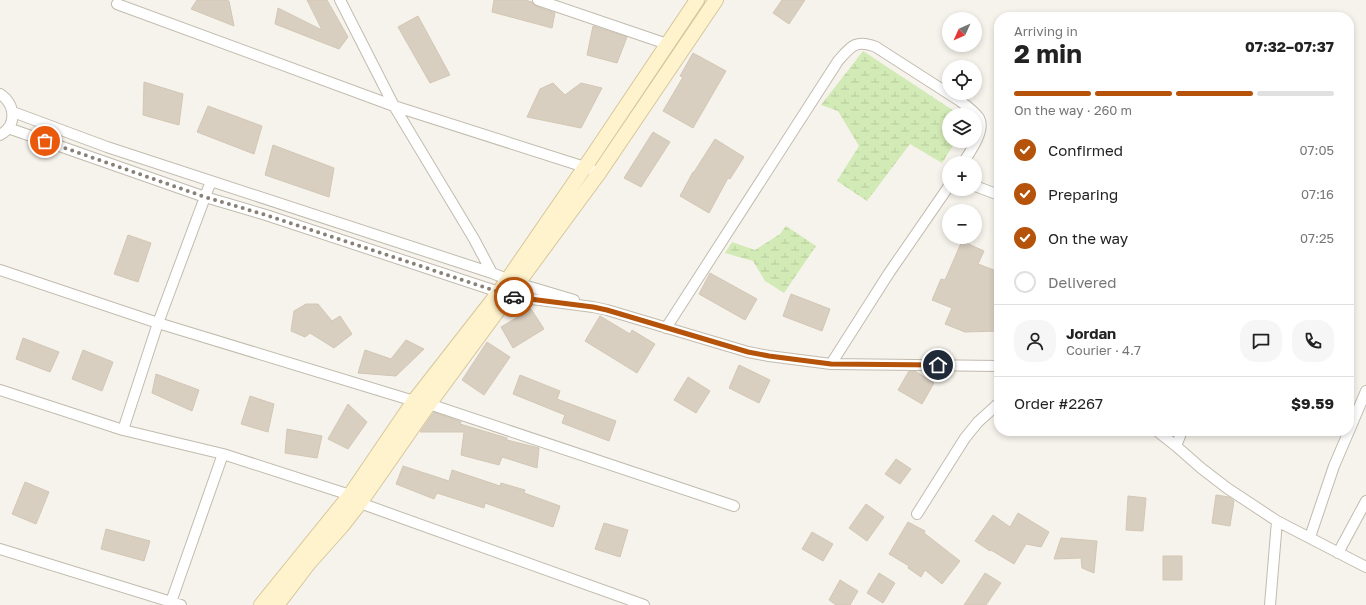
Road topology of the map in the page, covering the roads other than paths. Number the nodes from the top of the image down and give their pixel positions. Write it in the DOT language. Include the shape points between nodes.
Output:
graph roads {
  1 [pos="340,0"];
  2 [pos="538,0"];
  3 [pos="697,0"];
  4 [pos="716,0"];
  5 [pos="117,4"];
  6 [pos="667,44"];
  7 [pos="0,94"];
  8 [pos="394,106"];
  9 [pos="13,112"];
  10 [pos="8,128"];
  11 [pos="0,134"];
  12 [pos="107,147"];
  13 [pos="967,156"];
  14 [pos="102,160"];
  15 [pos="585,167"];
  16 [pos="599,173"];
  17 [pos="212,181"];
  18 [pos="982,189"];
  19 [pos="994,193"];
  20 [pos="942,196"];
  21 [pos="205,197"];
  22 [pos="0,270"];
  23 [pos="492,273"];
  24 [pos="512,281"];
  25 [pos="503,294"];
  26 [pos="593,307"];
  27 [pos="158,323"];
  28 [pos="666,328"];
  29 [pos="831,364"];
  30 [pos="994,366"];
  31 [pos="0,390"];
  32 [pos="1366,391"];
  33 [pos="414,401"];
  34 [pos="429,404"];
  35 [pos="994,408"];
  36 [pos="1354,419"];
  37 [pos="123,430"];
  38 [pos="1163,436"];
  39 [pos="1180,436"];
  40 [pos="1347,436"];
  41 [pos="1176,446"];
  42 [pos="223,454"];
  43 [pos="355,499"];
  44 [pos="1366,501"];
  45 [pos="734,506"];
  46 [pos="917,514"];
  47 [pos="1277,521"];
  48 [pos="1310,537"];
  49 [pos="0,549"];
  50 [pos="1338,553"];
  51 [pos="1366,567"];
  52 [pos="171,602"];
  53 [pos="181,605"];
  54 [pos="261,605"];
  55 [pos="276,605"];
  56 [pos="644,605"];
  57 [pos="1270,605"];
  1 -- 8 [label="street"];
  2 -- 6 [label="street"];
  3 -- 6 [label="main road"];
  4 -- 16 [label="main road"];
  5 -- 8 [label="street"];
  6 -- 15 [label="main road"];
  7 -- 9 [label="street" via="11,105"];
  8 -- 15 [label="street"];
  8 -- 23 [label="street"];
  9 -- 10 [label="street"];
  9 -- 12 [label="street"];
  10 -- 11 [label="street"];
  10 -- 14 [label="street"];
  12 -- 14 [label="street"];
  12 -- 17 [label="street"];
  13 -- 28 [label="street" via="981,128 980,119 972,110 876,47 866,43 856,44 838,61"];
  14 -- 21 [label="street"];
  15 -- 16 [label="street"];
  15 -- 24 [label="main road"];
  16 -- 24 [label="main road"];
  17 -- 21 [label="street"];
  17 -- 23 [label="street"];
  18 -- 19 [label="street"];
  20 -- 29 [label="street"];
  21 -- 25 [label="street"];
  21 -- 27 [label="street"];
  22 -- 27 [label="street"];
  23 -- 24 [label="street"];
  24 -- 25 [label="main road"];
  24 -- 26 [label="street"];
  25 -- 26 [label="street"];
  25 -- 33 [label="main road"];
  25 -- 34 [label="main road"];
  26 -- 28 [label="street"];
  27 -- 33 [label="street"];
  27 -- 37 [label="street"];
  28 -- 29 [label="street" via="748,352"];
  29 -- 30 [label="street"];
  31 -- 37 [label="street"];
  32 -- 36 [label="street"];
  33 -- 43 [label="main road"];
  34 -- 43 [label="main road"];
  34 -- 45 [label="street"];
  35 -- 46 [label="street" via="965,438"];
  37 -- 42 [label="street"];
  38 -- 41 [label="street"];
  39 -- 41 [label="street"];
  40 -- 48 [label="street"];
  41 -- 47 [label="street" via="1226,488"];
  42 -- 43 [label="street"];
  42 -- 52 [label="street"];
  43 -- 54 [label="main road"];
  43 -- 55 [label="main road" via="342,526"];
  43 -- 56 [label="street"];
  44 -- 50 [label="street"];
  47 -- 48 [label="street"];
  47 -- 57 [label="street"];
  48 -- 50 [label="street"];
  49 -- 52 [label="street"];
  50 -- 51 [label="street"];
  52 -- 53 [label="street"];
}
